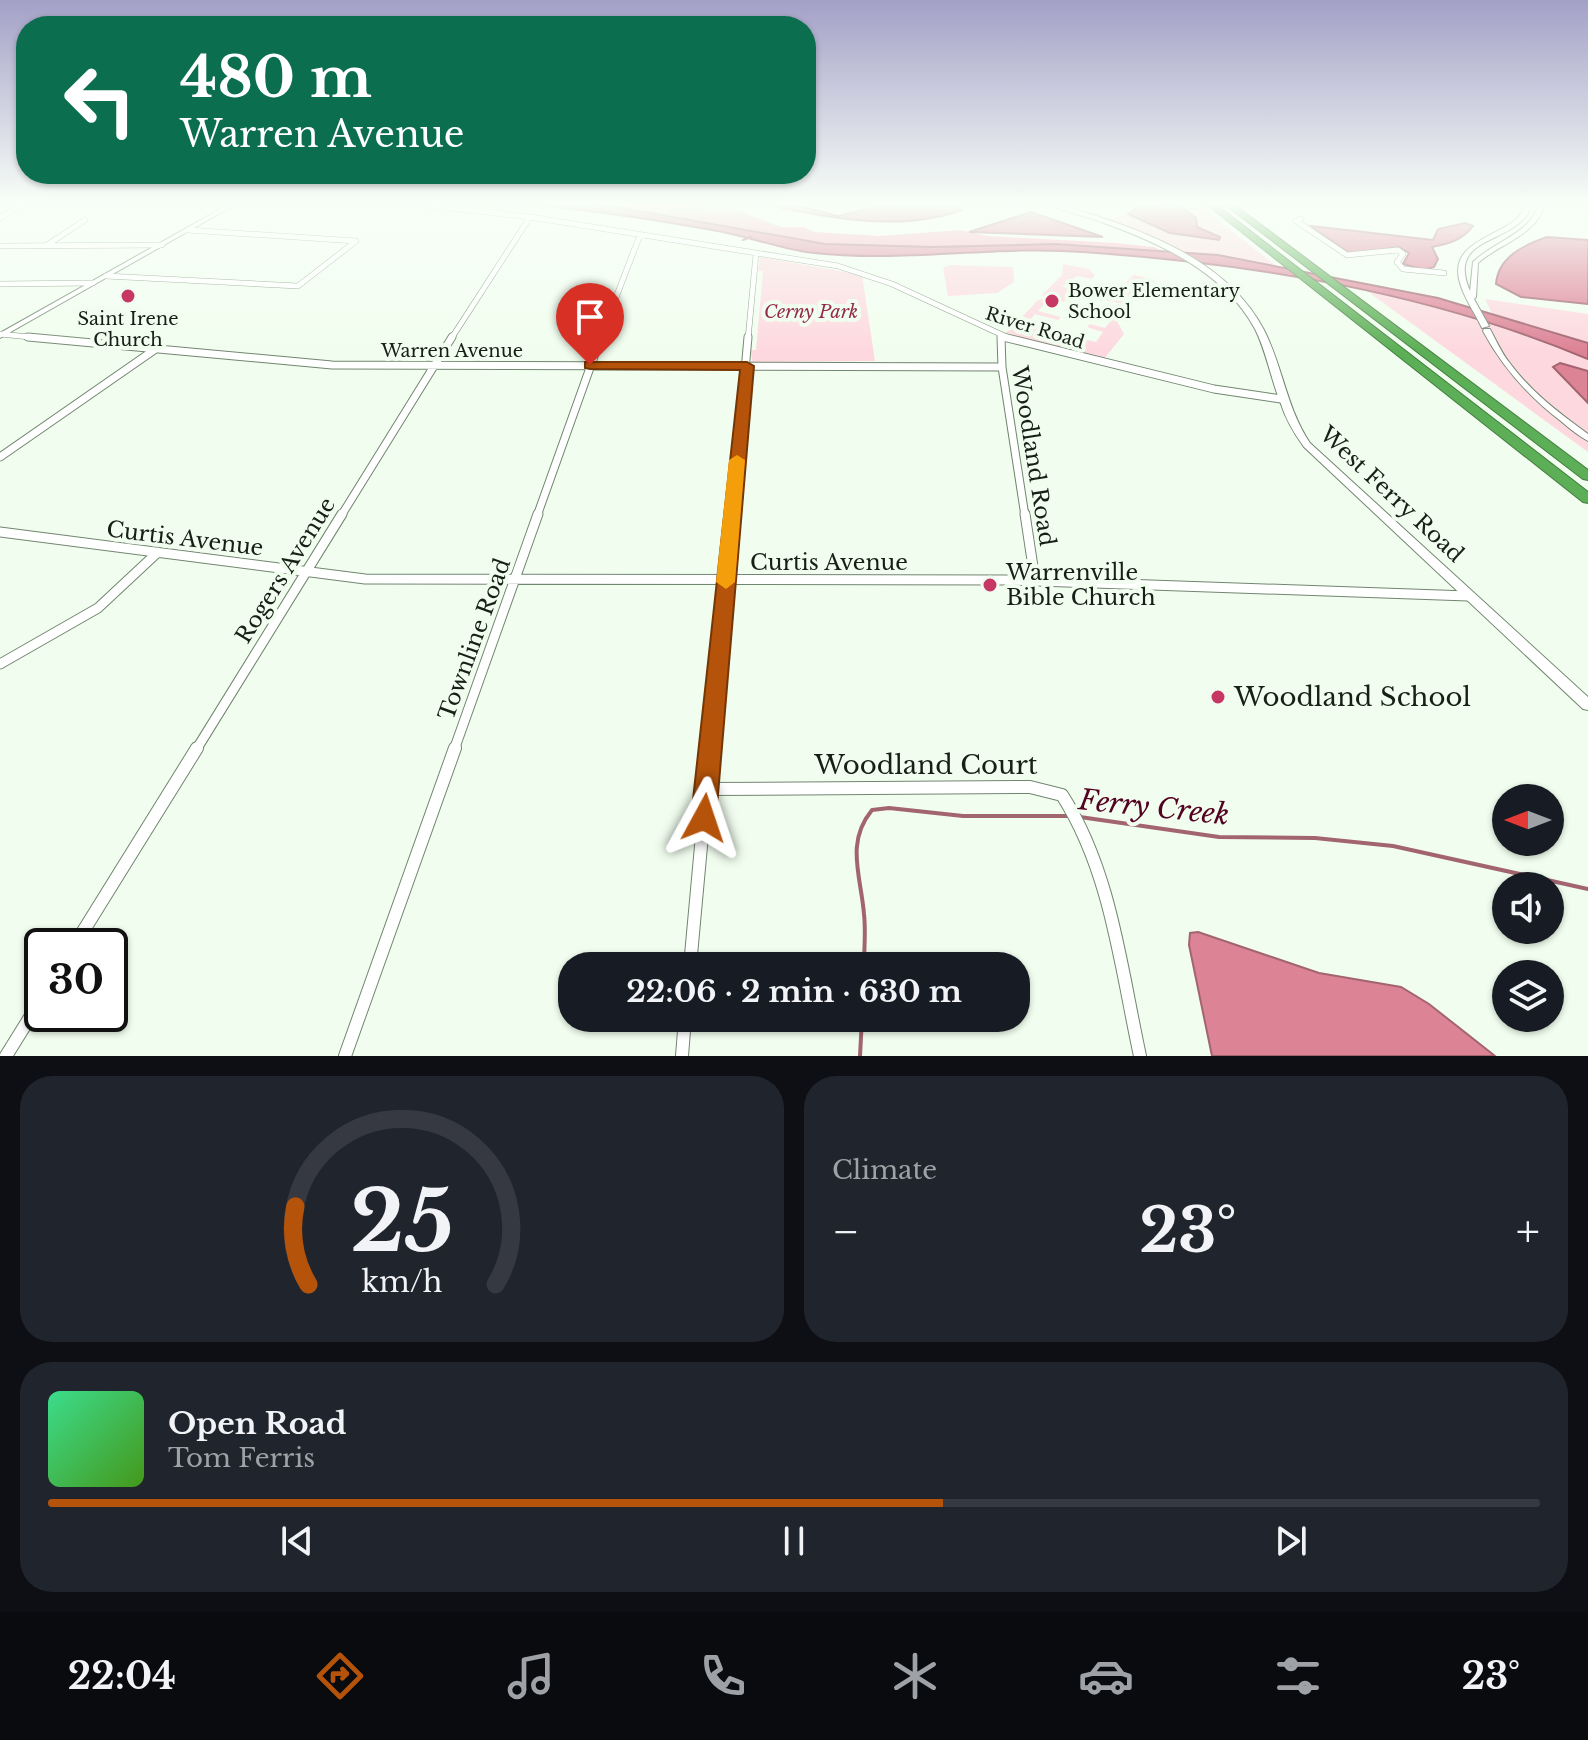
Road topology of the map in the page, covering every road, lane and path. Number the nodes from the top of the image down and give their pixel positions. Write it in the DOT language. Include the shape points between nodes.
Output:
graph roads {
  1 [pos="149,252"];
  2 [pos="345,252"];
  3 [pos="506,252"];
  4 [pos="633,252"];
  5 [pos="745,252"];
  6 [pos="1174,252"];
  7 [pos="1271,252"];
  8 [pos="1293,252"];
  9 [pos="1343,252"];
  10 [pos="1375,252"];
  11 [pos="1401,252"];
  12 [pos="1470,252"];
  13 [pos="1485,252"];
  14 [pos="756,254"];
  15 [pos="1444,273"];
  16 [pos="106,276"];
  17 [pos="93,283"];
  18 [pos="0,284"];
  19 [pos="1474,302"];
  20 [pos="1,335"];
  21 [pos="1001,336"];
  22 [pos="157,348"];
  23 [pos="437,365"];
  24 [pos="590,365"];
  25 [pos="747,366"];
  26 [pos="1002,367"];
  27 [pos="1281,399"];
  28 [pos="1588,438"];
  29 [pos="0,457"];
  30 [pos="1588,476"];
  31 [pos="1588,499"];
  32 [pos="0,532"];
  33 [pos="158,552"];
  34 [pos="307,572"];
  35 [pos="726,579"];
  36 [pos="514,580"];
  37 [pos="1035,580"];
  38 [pos="1468,596"];
  39 [pos="0,664"];
  40 [pos="1588,705"];
  41 [pos="707,789"];
  42 [pos="85,928"];
  43 [pos="691,952"];
  44 [pos="24,1027"];
  45 [pos="684,1032"];
  46 [pos="6,1056"];
  47 [pos="345,1056"];
  48 [pos="682,1056"];
  49 [pos="1140,1056"];
  1 -- 16 [label="main road"];
  2 -- 16 [label="street" via="306,282 288,288"];
  3 -- 23 [label="street, Rogers Avenue"];
  4 -- 24 [label="street, Townline Road"];
  5 -- 14 [label="street, River Road"];
  6 -- 27 [label="main road, West Ferry Road" via="1235,296 1258,326"];
  7 -- 31 [label="highway"];
  8 -- 30 [label="highway"];
  9 -- 10 [label="street"];
  11 -- 15 [label="street" via="1397,262 1403,269"];
  12 -- 19 [label="street" via="1460,272"];
  13 -- 19 [label="street" via="1475,263"];
  14 -- 21 [label="street, River Road" via="870,275"];
  14 -- 25 [label="street"];
  16 -- 17 [label="main road"];
  17 -- 18 [label="street"];
  17 -- 20 [label="main road"];
  19 -- 28 [label="street" via="1503,362 1520,383"];
  20 -- 22 [label="street, Warren Avenue"];
  21 -- 26 [label="street, Woodland Road"];
  21 -- 27 [label="street, River Road" via="1214,389"];
  22 -- 23 [label="street, Warren Avenue" via="332,365"];
  22 -- 29 [label="street"];
  23 -- 24 [label="street, Warren Avenue"];
  23 -- 34 [label="street, Rogers Avenue"];
  24 -- 25 [label="street, Warren Avenue"];
  24 -- 36 [label="street, Townline Road"];
  25 -- 26 [label="street, Warren Avenue"];
  25 -- 35 [label="street"];
  26 -- 37 [label="street, Woodland Road"];
  27 -- 38 [label="main road, West Ferry Road" via="1295,430 1317,456"];
  32 -- 33 [label="street, Curtis Avenue"];
  33 -- 34 [label="street, Curtis Avenue"];
  33 -- 39 [label="street" via="98,608"];
  34 -- 36 [label="street, Curtis Avenue" via="365,579"];
  34 -- 42 [label="street, Rogers Avenue"];
  35 -- 36 [label="street, Curtis Avenue"];
  35 -- 37 [label="street, Curtis Avenue"];
  35 -- 41 [label="street"];
  36 -- 47 [label="street, Townline Road"];
  37 -- 38 [label="street, Curtis Avenue"];
  38 -- 40 [label="main road, West Ferry Road"];
  41 -- 43 [label="street"];
  41 -- 49 [label="street, Woodland Court" via="1030,787 1055,792 1073,808 1101,890"];
  44 -- 46 [label="street"];
  45 -- 48 [label="street"];
}
